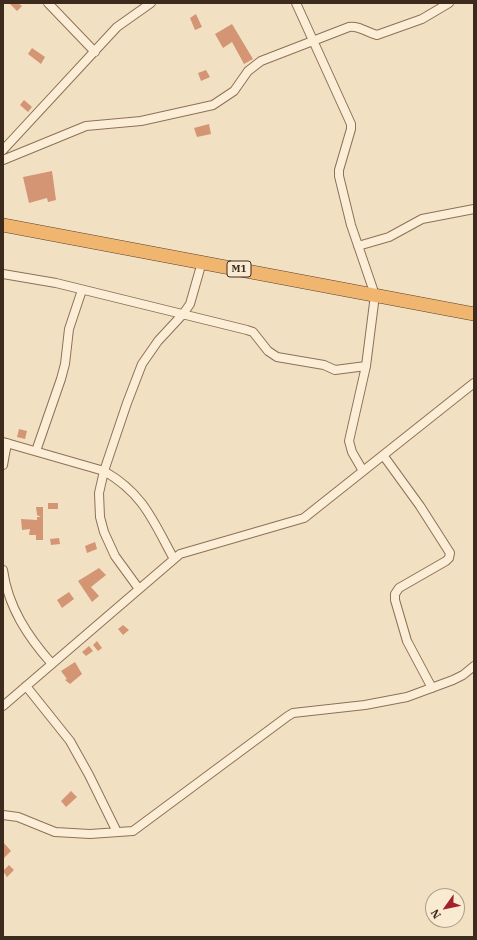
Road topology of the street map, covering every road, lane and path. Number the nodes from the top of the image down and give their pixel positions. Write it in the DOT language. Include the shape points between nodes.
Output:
graph roads {
  1 [pos="48,3"];
  2 [pos="151,3"];
  3 [pos="296,3"];
  4 [pos="450,3"];
  5 [pos="314,40"];
  6 [pos="94,52"];
  7 [pos="3,150"];
  8 [pos="3,160"];
  9 [pos="474,209"];
  10 [pos="3,225"];
  11 [pos="358,246"];
  12 [pos="202,262"];
  13 [pos="3,274"];
  14 [pos="82,290"];
  15 [pos="375,296"];
  16 [pos="183,314"];
  17 [pos="474,314"];
  18 [pos="366,366"];
  19 [pos="474,383"];
  20 [pos="5,442"];
  21 [pos="36,451"];
  22 [pos="383,455"];
  23 [pos="3,465"];
  24 [pos="104,471"];
  25 [pos="363,471"];
  26 [pos="174,559"];
  27 [pos="3,570"];
  28 [pos="4,587"];
  29 [pos="139,589"];
  30 [pos="52,664"];
  31 [pos="474,666"];
  32 [pos="26,686"];
  33 [pos="432,688"];
  34 [pos="3,706"];
  35 [pos="3,815"];
  36 [pos="117,832"];
  1 -- 6 [label="street"];
  2 -- 6 [label="street" via="117,27"];
  3 -- 5 [label="street"];
  4 -- 5 [label="street" via="422,19 378,34 370,34 353,26"];
  5 -- 8 [label="street" via="261,61 248,71 234,91 213,105 142,121 86,126"];
  5 -- 11 [label="street" via="351,124 339,176 350,225"];
  6 -- 7 [label="street"];
  9 -- 11 [label="street" via="422,219 389,237"];
  10 -- 12 [label="highway, M1"];
  11 -- 15 [label="street"];
  12 -- 15 [label="highway, M1"];
  12 -- 16 [label="street" via="190,304"];
  13 -- 14 [label="street"];
  14 -- 16 [label="street"];
  14 -- 21 [label="street" via="69,329 61,379"];
  15 -- 17 [label="highway, M1"];
  15 -- 18 [label="street"];
  16 -- 18 [label="street" via="253,332 268,351 277,357 324,365 335,370"];
  16 -- 24 [label="street" via="162,336 142,364"];
  18 -- 25 [label="street" via="349,442"];
  19 -- 22 [label="street"];
  20 -- 21 [label="street"];
  20 -- 23 [label="street"];
  21 -- 24 [label="street"];
  22 -- 25 [label="street"];
  22 -- 33 [label="street" via="420,506 450,554 446,561 399,588 395,594 407,640"];
  24 -- 26 [label="street" via="128,486 145,506"];
  24 -- 29 [label="street" via="99,493 100,517 104,532 115,556"];
  25 -- 26 [label="street" via="304,518 192,549"];
  26 -- 29 [label="street"];
  27 -- 28 [label="street"];
  28 -- 30 [label="street" via="19,618"];
  29 -- 30 [label="street"];
  30 -- 32 [label="street"];
  31 -- 33 [label="street" via="463,675"];
  32 -- 34 [label="street"];
  32 -- 36 [label="street" via="70,741"];
  33 -- 36 [label="street" via="407,697 366,705 293,713 139,827"];
  35 -- 36 [label="street" via="18,817 55,832"];
}
